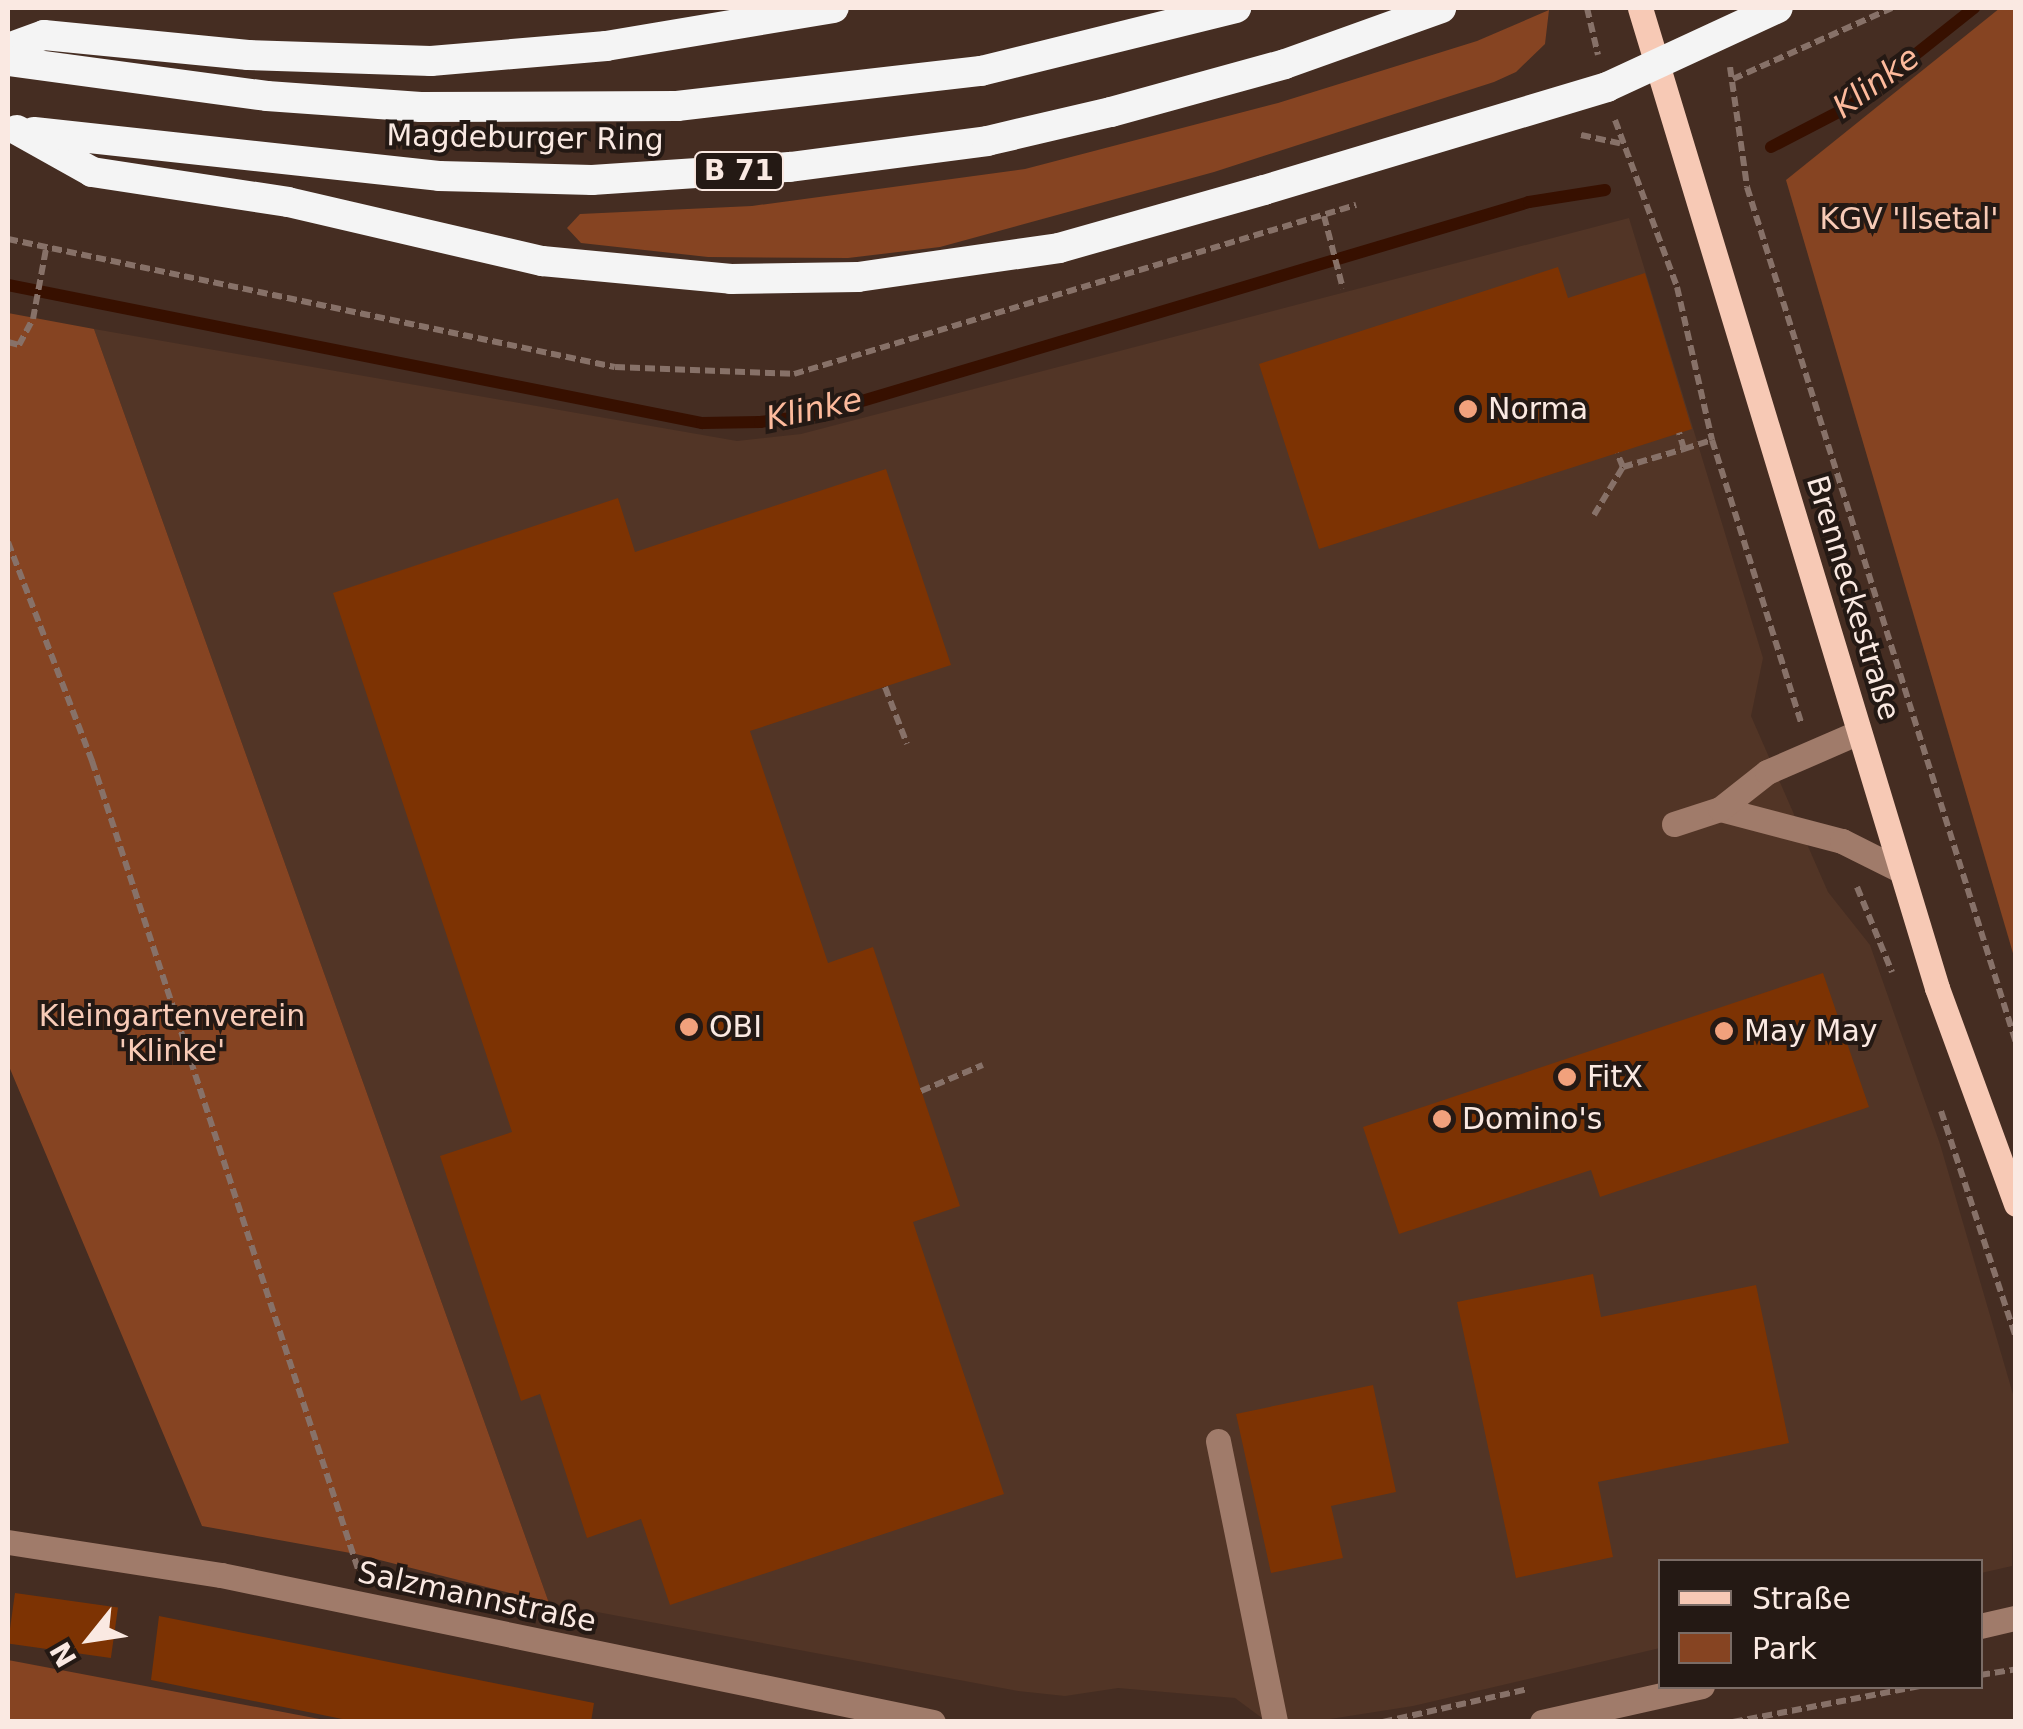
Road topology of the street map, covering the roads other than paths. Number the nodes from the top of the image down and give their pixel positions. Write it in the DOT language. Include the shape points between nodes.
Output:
graph roads {
  1 [pos="834,8"];
  2 [pos="1236,8"];
  3 [pos="1441,8"];
  4 [pos="1640,8"];
  5 [pos="1778,8"];
  6 [pos="8,48"];
  7 [pos="8,61"];
  8 [pos="1659,64"];
  9 [pos="12,129"];
  10 [pos="1859,732"];
  11 [pos="1720,808"];
  12 [pos="1674,824"];
  13 [pos="1900,870"];
  14 [pos="2016,1204"];
  15 [pos="1218,1440"];
  16 [pos="8,1542"];
  17 [pos="2016,1618"];
  18 [pos="1983,1625"];
  19 [pos="1689,1689"];
  20 [pos="933,1722"];
  21 [pos="1275,1722"];
  22 [pos="1542,1722"];
  1 -- 6 [label="highway" via="606,46 451,60 309,59 44,36"];
  2 -- 7 [label="highway, Magdeburger Ring / B 71" via="964,74 677,106 421,107 267,96"];
  3 -- 9 [label="highway, Magdeburger Ring / B 71" via="1285,64 1111,112 987,141 790,167 592,180 439,176"];
  4 -- 8 [label="main road, Brenneckestraße"];
  5 -- 8 [label="highway"];
  8 -- 9 [label="highway" via="1607,86 1059,248 934,270 783,280 682,277 506,254 288,202 92,172"];
  8 -- 10 [label="main road, Brenneckestraße"];
  10 -- 11 [label="street" via="1768,772"];
  10 -- 13 [label="main road, Brenneckestraße"];
  11 -- 12 [label="street"];
  11 -- 13 [label="street" via="1842,841"];
  13 -- 14 [label="main road, Brenneckestraße"];
  15 -- 21 [label="street" via="1270,1633"];
  16 -- 20 [label="street, Salzmannstraße" via="221,1574"];
  17 -- 18 [label="street"];
  19 -- 22 [label="street"];
}
